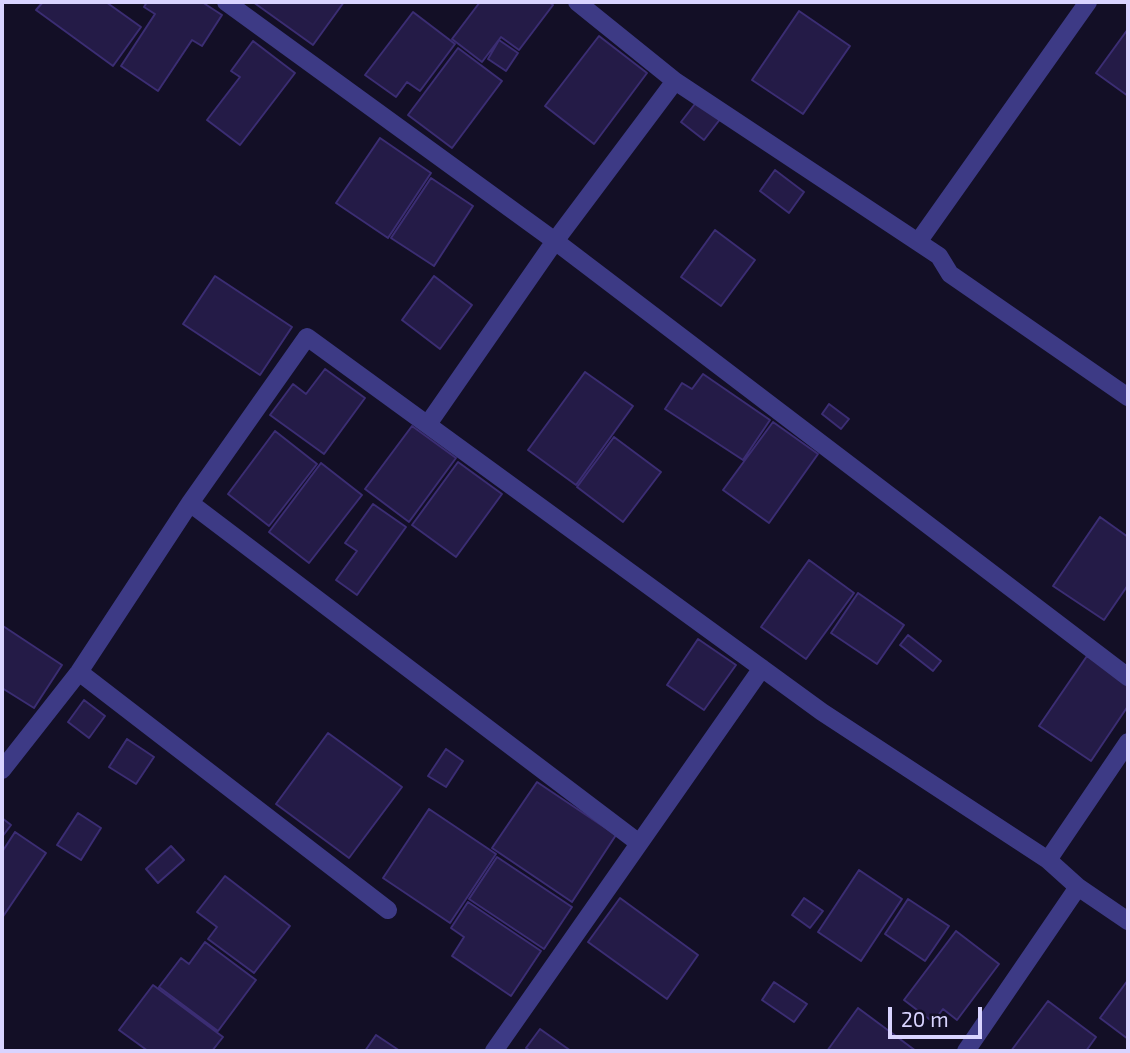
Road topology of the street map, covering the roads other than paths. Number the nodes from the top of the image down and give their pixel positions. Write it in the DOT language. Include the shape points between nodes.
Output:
graph roads {
  1 [pos="226,2"];
  2 [pos="578,2"];
  3 [pos="1088,2"];
  4 [pos="675,81"];
  5 [pos="555,241"];
  6 [pos="918,242"];
  7 [pos="1128,397"];
  8 [pos="428,424"];
  9 [pos="190,503"];
  10 [pos="762,668"];
  11 [pos="79,671"];
  12 [pos="1128,677"];
  13 [pos="1128,743"];
  14 [pos="2,770"];
  15 [pos="639,843"];
  16 [pos="1048,860"];
  17 [pos="1078,887"];
  18 [pos="388,910"];
  19 [pos="1128,921"];
  20 [pos="494,1051"];
  21 [pos="966,1051"];
  1 -- 5 [label="street"];
  2 -- 4 [label="street"];
  3 -- 6 [label="street"];
  4 -- 5 [label="street"];
  4 -- 6 [label="street"];
  5 -- 8 [label="street"];
  5 -- 12 [label="street"];
  6 -- 7 [label="street" via="939,256 950,274"];
  8 -- 9 [label="street" via="307,337"];
  8 -- 10 [label="street"];
  9 -- 11 [label="street"];
  9 -- 15 [label="street"];
  10 -- 15 [label="street"];
  10 -- 16 [label="street"];
  11 -- 14 [label="street"];
  11 -- 18 [label="street"];
  13 -- 16 [label="street"];
  15 -- 20 [label="street"];
  16 -- 17 [label="street"];
  17 -- 19 [label="street"];
  17 -- 21 [label="street"];
}
